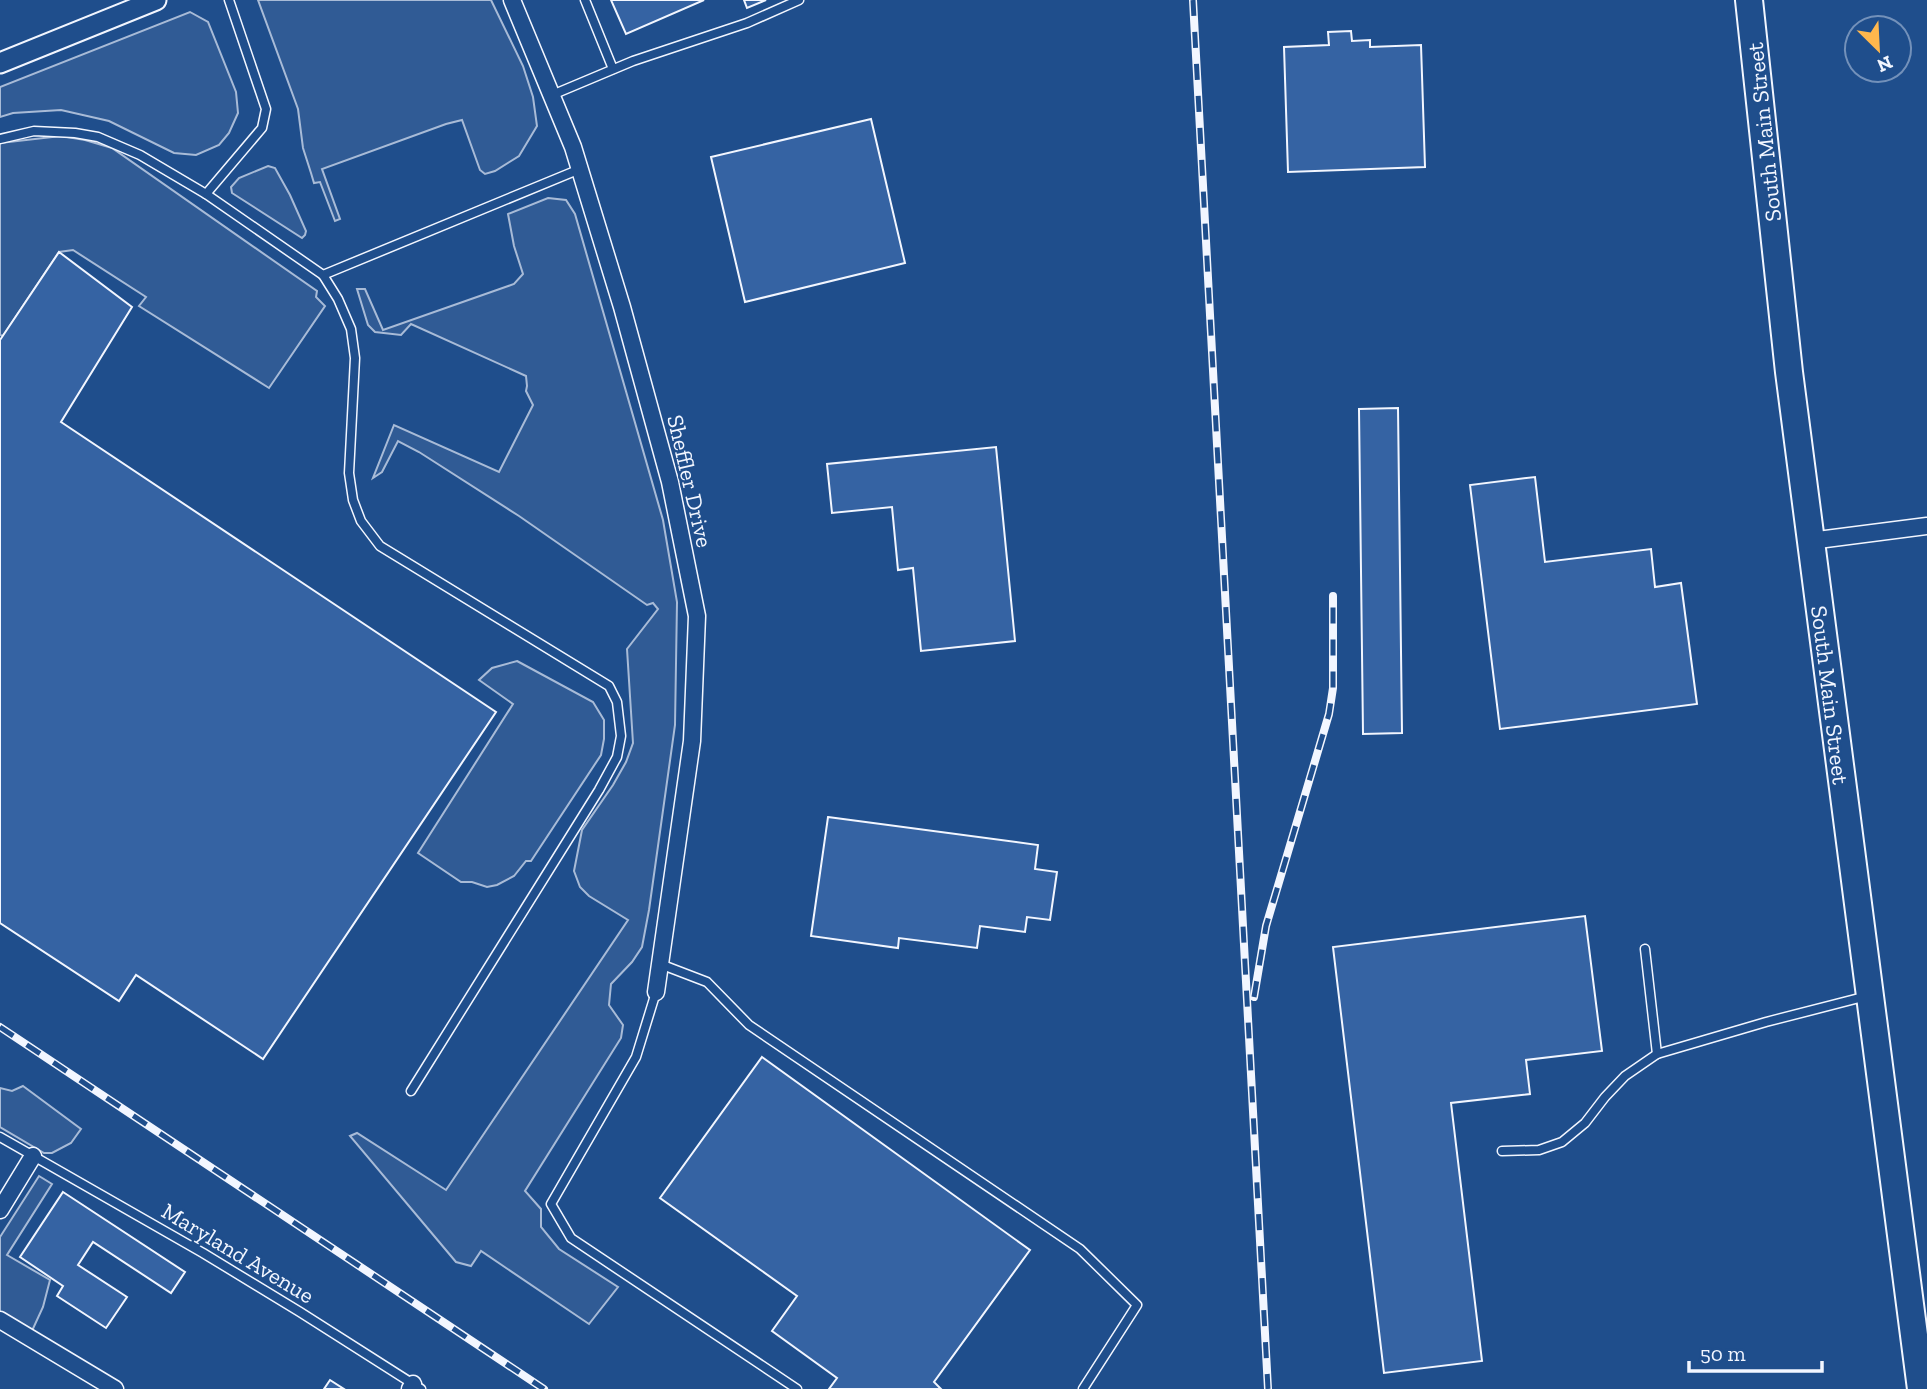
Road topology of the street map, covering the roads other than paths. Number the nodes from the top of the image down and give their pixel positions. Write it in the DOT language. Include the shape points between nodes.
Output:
graph roads {
  1 [pos="156,0"];
  2 [pos="229,0"];
  3 [pos="512,0"];
  4 [pos="585,0"];
  5 [pos="799,0"];
  6 [pos="1749,0"];
  7 [pos="0,63"];
  8 [pos="613,69"];
  9 [pos="552,95"];
  10 [pos="0,139"];
  11 [pos="580,169"];
  12 [pos="206,194"];
  13 [pos="323,275"];
  14 [pos="1927,526"];
  15 [pos="1810,541"];
  16 [pos="1645,949"];
  17 [pos="660,964"];
  18 [pos="656,992"];
  19 [pos="1870,996"];
  20 [pos="1657,1054"];
  21 [pos="411,1091"];
  22 [pos="0,1137"];
  23 [pos="1502,1151"];
  24 [pos="33,1156"];
  25 [pos="0,1210"];
  26 [pos="0,1320"];
  27 [pos="415,1387"];
  28 [pos="115,1389"];
  29 [pos="797,1389"];
  30 [pos="1083,1389"];
  31 [pos="1921,1389"];
  1 -- 7 [label="street"];
  2 -- 12 [label="lane" via="266,109 262,128"];
  3 -- 9 [label="street, Sheffler Drive"];
  4 -- 8 [label="lane"];
  5 -- 8 [label="lane"];
  6 -- 15 [label="main road, South Main Street"];
  8 -- 9 [label="lane"];
  9 -- 11 [label="street, Sheffler Drive"];
  10 -- 12 [label="lane" via="34,131 98,137 140,155"];
  11 -- 13 [label="lane"];
  11 -- 17 [label="street, Sheffler Drive" via="670,482 697,616 692,741"];
  12 -- 13 [label="lane"];
  13 -- 21 [label="lane" via="351,329 355,358 349,473 360,521 380,546 609,686 617,702 621,736 617,757 599,790"];
  14 -- 15 [label="street"];
  15 -- 19 [label="main road, South Main Street"];
  16 -- 20 [label="lane"];
  17 -- 18 [label="street, Sheffler Drive"];
  17 -- 30 [label="lane" via="707,982 749,1025 1080,1249 1137,1305"];
  18 -- 29 [label="lane" via="636,1057 551,1205 571,1238"];
  19 -- 20 [label="lane"];
  19 -- 31 [label="main road, South Main Street"];
  20 -- 23 [label="lane" via="1626,1076 1562,1142 1539,1150"];
  22 -- 24 [label="lane, Maryland Avenue"];
  24 -- 25 [label="street"];
  24 -- 27 [label="lane, Maryland Avenue" via="203,1253"];
  26 -- 28 [label="street"];
}
